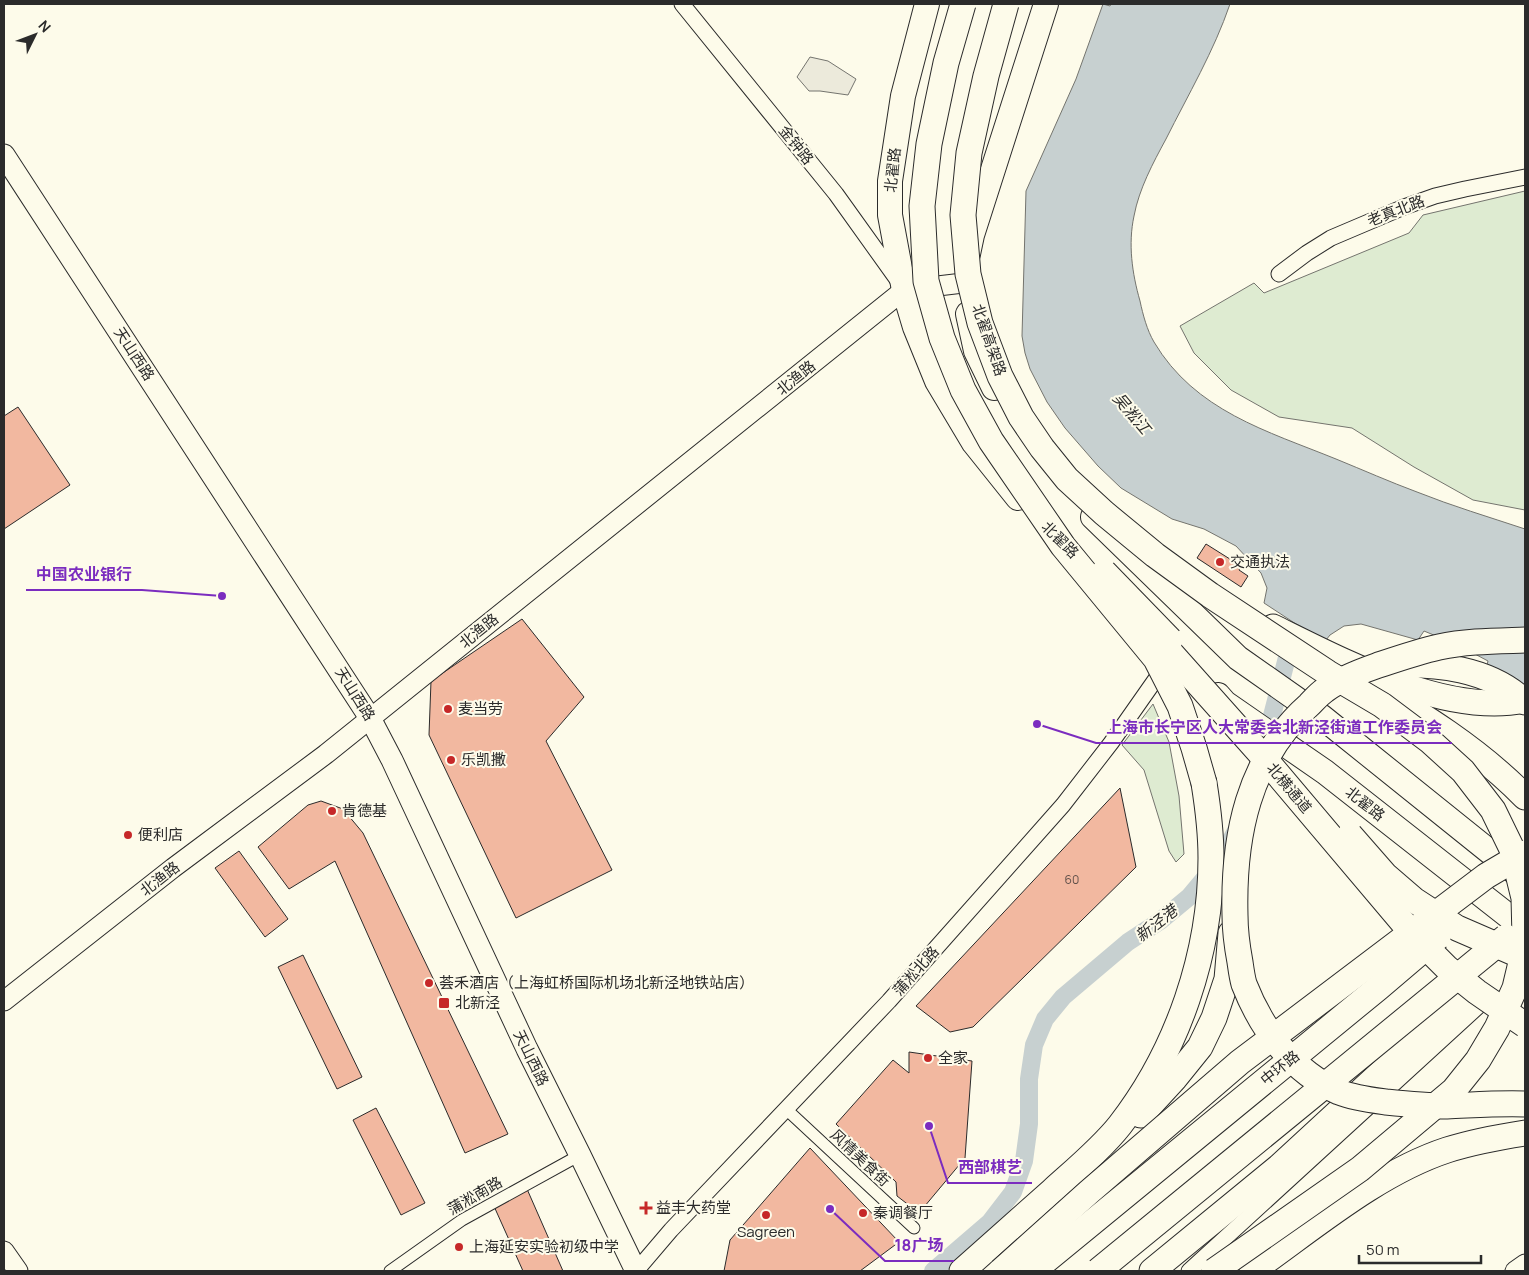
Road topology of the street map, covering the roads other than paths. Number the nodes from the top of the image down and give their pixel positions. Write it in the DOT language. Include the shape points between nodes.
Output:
graph roads {
  1 [pos="682,4"];
  2 [pos="927,4"];
  3 [pos="964,4"];
  4 [pos="1006,4"];
  5 [pos="1046,4"];
  6 [pos="4,155"];
  7 [pos="1525,177"];
  8 [pos="1279,274"];
  9 [pos="963,283"];
  10 [pos="904,290"];
  11 [pos="1025,492"];
  12 [pos="1210,595"];
  13 [pos="1525,640"];
  14 [pos="1175,653"];
  15 [pos="1376,666"];
  16 [pos="1525,701"];
  17 [pos="370,718"];
  18 [pos="1525,797"];
  19 [pos="1525,853"];
  20 [pos="1525,862"];
  21 [pos="1525,880"];
  22 [pos="1234,888"];
  23 [pos="1522,929"];
  24 [pos="1525,946"];
  25 [pos="1525,954"];
  26 [pos="1525,963"];
  27 [pos="4,1001"];
  28 [pos="1525,1025"];
  29 [pos="1525,1104"];
  30 [pos="786,1109"];
  31 [pos="1525,1133"];
  32 [pos="580,1155"];
  33 [pos="1080,1166"];
  34 [pos="914,1228"];
  35 [pos="4,1250"];
  36 [pos="1525,1264"];
  37 [pos="18,1271"];
  38 [pos="390,1271"];
  39 [pos="636,1271"];
  40 [pos="962,1271"];
  41 [pos="1001,1271"];
  42 [pos="1033,1271"];
  43 [pos="1098,1271"];
  44 [pos="1152,1271"];
  45 [pos="1189,1271"];
  46 [pos="1214,1271"];
  47 [pos="1252,1271"];
  48 [pos="1515,1271"];
  1 -- 10 [label="street, 金钟路" via="836,194"];
  2 -- 10 [label="main road, 北翟路" via="903,96 890,181 890,215"];
  3 -- 11 [label="highway, bridge" via="946,63 929,144 922,206 926,281 942,338 963,390 991,441"];
  4 -- 12 [label="highway, 北翟高架路, bridge" via="969,153 963,215 968,274 980,323 1000,376 1021,417 1067,479 1154,555"];
  5 -- 9 [label="main road" via="972,235"];
  6 -- 17 [label="main road, 天山西路"];
  7 -- 8 [label="street, 老真北路" via="1435,196 1404,207 1331,238"];
  9 -- 10 [label="street"];
  9 -- 21 [label="main road" via="976,351 994,386 1054,479 1238,658 1322,717"];
  10 -- 14 [label="main road, 北翟路" via="937,381 974,443 1017,498"];
  10 -- 17 [label="street, 北渔路"];
  11 -- 25 [label="highway, bridge" via="1259,732 1385,875 1414,900 1457,928 1517,954"];
  11 -- 28 [label="highway, 北横通道, bridge" via="1259,752 1411,932 1454,974"];
  11 -- 33 [label="highway, bridge" via="1063,546 1156,659 1180,706 1192,740 1204,783 1209,819 1209,902 1192,985 1175,1030 1146,1088 1119,1126"];
  12 -- 16 [label="highway, bridge" via="1327,653 1401,685 1458,701"];
  12 -- 18 [label="highway, bridge" via="1397,700 1468,746"];
  12 -- 23 [label="highway, bridge" via="1382,705 1463,771 1493,810 1512,849 1524,898"];
  13 -- 15 [label="highway, bridge" via="1480,641 1439,647"];
  14 -- 23 [label="main road, 北翟路" via="1225,703 1325,772"];
  14 -- 30 [label="street, 蒲淞北路" via="1063,805 889,1001"];
  15 -- 16 [label="highway, bridge" via="1418,664 1453,668 1488,677"];
  15 -- 22 [label="highway, bridge" via="1325,690 1298,714 1277,740 1261,766 1246,805"];
  17 -- 27 [label="street, 北渔路"];
  17 -- 32 [label="main road, 天山西路"];
  19 -- 41 [label="highway, bridge" via="1486,876 1240,1062"];
  20 -- 42 [label="highway, 中环路, bridge" via="1378,988"];
  22 -- 29 [label="highway, bridge" via="1236,935 1244,982 1263,1023 1283,1051 1308,1075 1340,1092 1368,1100 1447,1106"];
  22 -- 33 [label="highway, bridge" via="1227,980 1200,1047 1143,1113"];
  23 -- 43 [label="highway, bridge"];
  23 -- 44 [label="highway, bridge" via="1280,1166"];
  24 -- 46 [label="highway, bridge" via="1515,988 1497,1028 1478,1060 1454,1090 1360,1169"];
  26 -- 45 [label="street, bridge"];
  30 -- 34 [label="street, 风情美食街"];
  30 -- 39 [label="street, 蒲淞北路"];
  31 -- 47 [label="highway" via="1453,1148 1400,1170"];
  32 -- 38 [label="street, 蒲淞南路" via="462,1220"];
  32 -- 39 [label="main road, 天山西路"];
  33 -- 40 [label="highway"];
  35 -- 37 [label="street"];
  36 -- 48 [label="street"];
}
